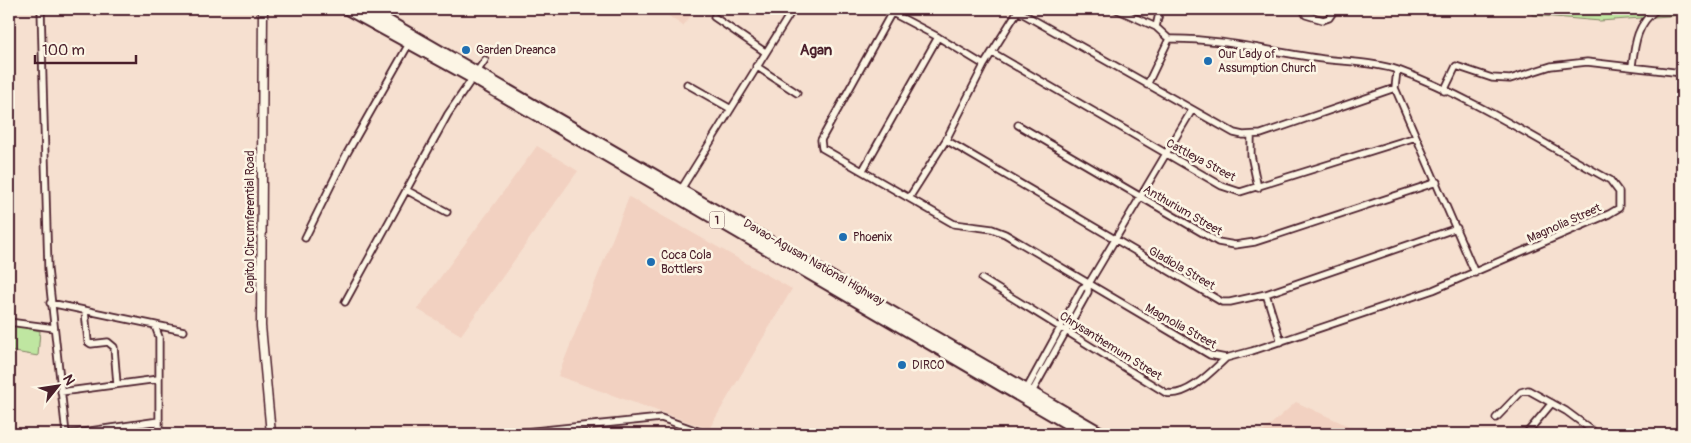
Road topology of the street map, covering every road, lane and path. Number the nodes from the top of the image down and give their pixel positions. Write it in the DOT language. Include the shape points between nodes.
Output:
graph roads {
  1 [pos="41,9"];
  2 [pos="263,9"];
  3 [pos="347,9"];
  4 [pos="367,9"];
  5 [pos="793,9"];
  6 [pos="885,9"];
  7 [pos="1116,9"];
  8 [pos="1160,9"];
  9 [pos="1303,9"];
  10 [pos="1335,9"];
  11 [pos="1657,9"];
  12 [pos="1019,10"];
  13 [pos="892,12"];
  14 [pos="714,17"];
  15 [pos="1156,28"];
  16 [pos="938,37"];
  17 [pos="1169,40"];
  18 [pos="410,42"];
  19 [pos="765,52"];
  20 [pos="993,53"];
  21 [pos="485,60"];
  22 [pos="984,65"];
  23 [pos="756,66"];
  24 [pos="1632,66"];
  25 [pos="1398,70"];
  26 [pos="1682,73"];
  27 [pos="474,74"];
  28 [pos="687,84"];
  29 [pos="1147,85"];
  30 [pos="1395,88"];
  31 [pos="1444,91"];
  32 [pos="798,92"];
  33 [pos="730,109"];
  34 [pos="1192,110"];
  35 [pos="1018,125"];
  36 [pos="1251,135"];
  37 [pos="1416,137"];
  38 [pos="946,140"];
  39 [pos="1165,153"];
  40 [pos="863,170"];
  41 [pos="1437,182"];
  42 [pos="1258,188"];
  43 [pos="408,190"];
  44 [pos="679,193"];
  45 [pos="1141,197"];
  46 [pos="909,198"];
  47 [pos="447,212"];
  48 [pos="1458,228"];
  49 [pos="305,238"];
  50 [pos="1115,240"];
  51 [pos="1475,274"];
  52 [pos="982,280"];
  53 [pos="1088,285"];
  54 [pos="1266,294"];
  55 [pos="345,302"];
  56 [pos="50,303"];
  57 [pos="85,311"];
  58 [pos="9,322"];
  59 [pos="155,326"];
  60 [pos="1061,327"];
  61 [pos="54,328"];
  62 [pos="184,331"];
  63 [pos="1067,331"];
  64 [pos="1281,342"];
  65 [pos="1226,358"];
  66 [pos="158,379"];
  67 [pos="117,384"];
  68 [pos="61,392"];
  69 [pos="1027,395"];
  70 [pos="1552,403"];
  71 [pos="1496,418"];
  72 [pos="159,422"];
  73 [pos="99,433"];
  74 [pos="68,434"];
  75 [pos="159,434"];
  76 [pos="271,434"];
  77 [pos="505,434"];
  78 [pos="706,434"];
  79 [pos="1086,434"];
  80 [pos="1103,434"];
  81 [pos="1526,434"];
  82 [pos="1597,434"];
  1 -- 56 [label="street"];
  2 -- 76 [label="main road, Capitol Circumferential Road" via="261,340"];
  3 -- 18 [label="highway, Davao-Agusan National Highway / 1"];
  4 -- 27 [label="highway, Davao-Agusan National Highway / 1"];
  5 -- 19 [label="street"];
  6 -- 13 [label="street"];
  7 -- 15 [label="street"];
  8 -- 15 [label="street"];
  9 -- 10 [label="street" via="1306,15 1323,20 1329,18"];
  11 -- 24 [label="street" via="1640,26 1634,42"];
  12 -- 20 [label="street"];
  12 -- 29 [label="street"];
  13 -- 16 [label="street"];
  13 -- 40 [label="street, Magnolia Street" via="821,140 822,148"];
  14 -- 19 [label="street"];
  15 -- 17 [label="street"];
  16 -- 22 [label="street"];
  16 -- 40 [label="street"];
  17 -- 25 [label="street" via="1200,38"];
  17 -- 29 [label="street"];
  18 -- 27 [label="highway, Davao-Agusan National Highway / 1"];
  18 -- 49 [label="street" via="346,155"];
  19 -- 23 [label="street"];
  20 -- 22 [label="street"];
  20 -- 39 [label="street, Cattleya Street"];
  21 -- 27 [label="street"];
  22 -- 38 [label="street"];
  23 -- 32 [label="street"];
  23 -- 33 [label="street"];
  24 -- 26 [label="street"];
  24 -- 31 [label="street" via="1565,63 1510,78 1492,78 1456,66"];
  25 -- 30 [label="street"];
  25 -- 31 [label="street"];
  27 -- 43 [label="street" via="448,114"];
  27 -- 44 [label="highway, Davao-Agusan National Highway / 1"];
  28 -- 33 [label="street"];
  29 -- 34 [label="street"];
  30 -- 36 [label="street"];
  30 -- 37 [label="street"];
  31 -- 51 [label="street, Magnolia Street" via="1610,180 1619,192 1619,208 1615,211"];
  33 -- 44 [label="street"];
  34 -- 36 [label="street" via="1234,133"];
  34 -- 39 [label="street"];
  35 -- 45 [label="street, Anthurium Street"];
  36 -- 42 [label="street" via="1251,155"];
  37 -- 41 [label="street"];
  37 -- 42 [label="street, Cattleya Street"];
  38 -- 46 [label="street"];
  38 -- 50 [label="street, Gladiola Street"];
  39 -- 42 [label="street, Cattleya Street" via="1231,189 1240,192"];
  39 -- 45 [label="street"];
  40 -- 46 [label="street, Magnolia Street"];
  41 -- 45 [label="street, Anthurium Street" via="1255,242 1235,245 1218,242"];
  41 -- 48 [label="street"];
  43 -- 47 [label="street"];
  43 -- 55 [label="street"];
  44 -- 69 [label="highway, Davao-Agusan National Highway / 1"];
  45 -- 50 [label="street"];
  46 -- 53 [label="street, Magnolia Street" via="954,224 984,227 1005,234"];
  48 -- 51 [label="street"];
  48 -- 54 [label="street, Gladiola Street"];
  50 -- 53 [label="street"];
  50 -- 54 [label="street, Gladiola Street" via="1213,298 1230,302"];
  51 -- 64 [label="street, Magnolia Street"];
  52 -- 60 [label="street, Chrysanthemum Street"];
  53 -- 60 [label="street" via="1082,288"];
  53 -- 63 [label="street" via="1088,292"];
  53 -- 65 [label="street, Magnolia Street" via="1201,350"];
  54 -- 64 [label="street"];
  56 -- 57 [label="street"];
  56 -- 61 [label="street"];
  57 -- 59 [label="street"];
  57 -- 67 [label="street" via="88,342 108,342 114,347"];
  58 -- 61 [label="street"];
  59 -- 62 [label="street"];
  59 -- 66 [label="street" via="159,337"];
  60 -- 63 [label="street, Chrysanthemum Street"];
  60 -- 69 [label="street"];
  61 -- 68 [label="street"];
  63 -- 65 [label="street, Chrysanthemum Street" via="1166,393 1187,389"];
  63 -- 69 [label="street"];
  64 -- 65 [label="street, Magnolia Street"];
  66 -- 67 [label="street"];
  66 -- 72 [label="street"];
  67 -- 68 [label="street"];
  68 -- 74 [label="street"];
  69 -- 79 [label="highway, Davao-Agusan National Highway / 1"];
  69 -- 80 [label="highway, Davao-Agusan National Highway / 1"];
  70 -- 71 [label="street" via="1533,391 1525,390"];
  70 -- 81 [label="street"];
  70 -- 82 [label="street"];
  72 -- 73 [label="street"];
  72 -- 75 [label="street"];
  73 -- 74 [label="street"];
  77 -- 78 [label="street" via="661,418"];
}
